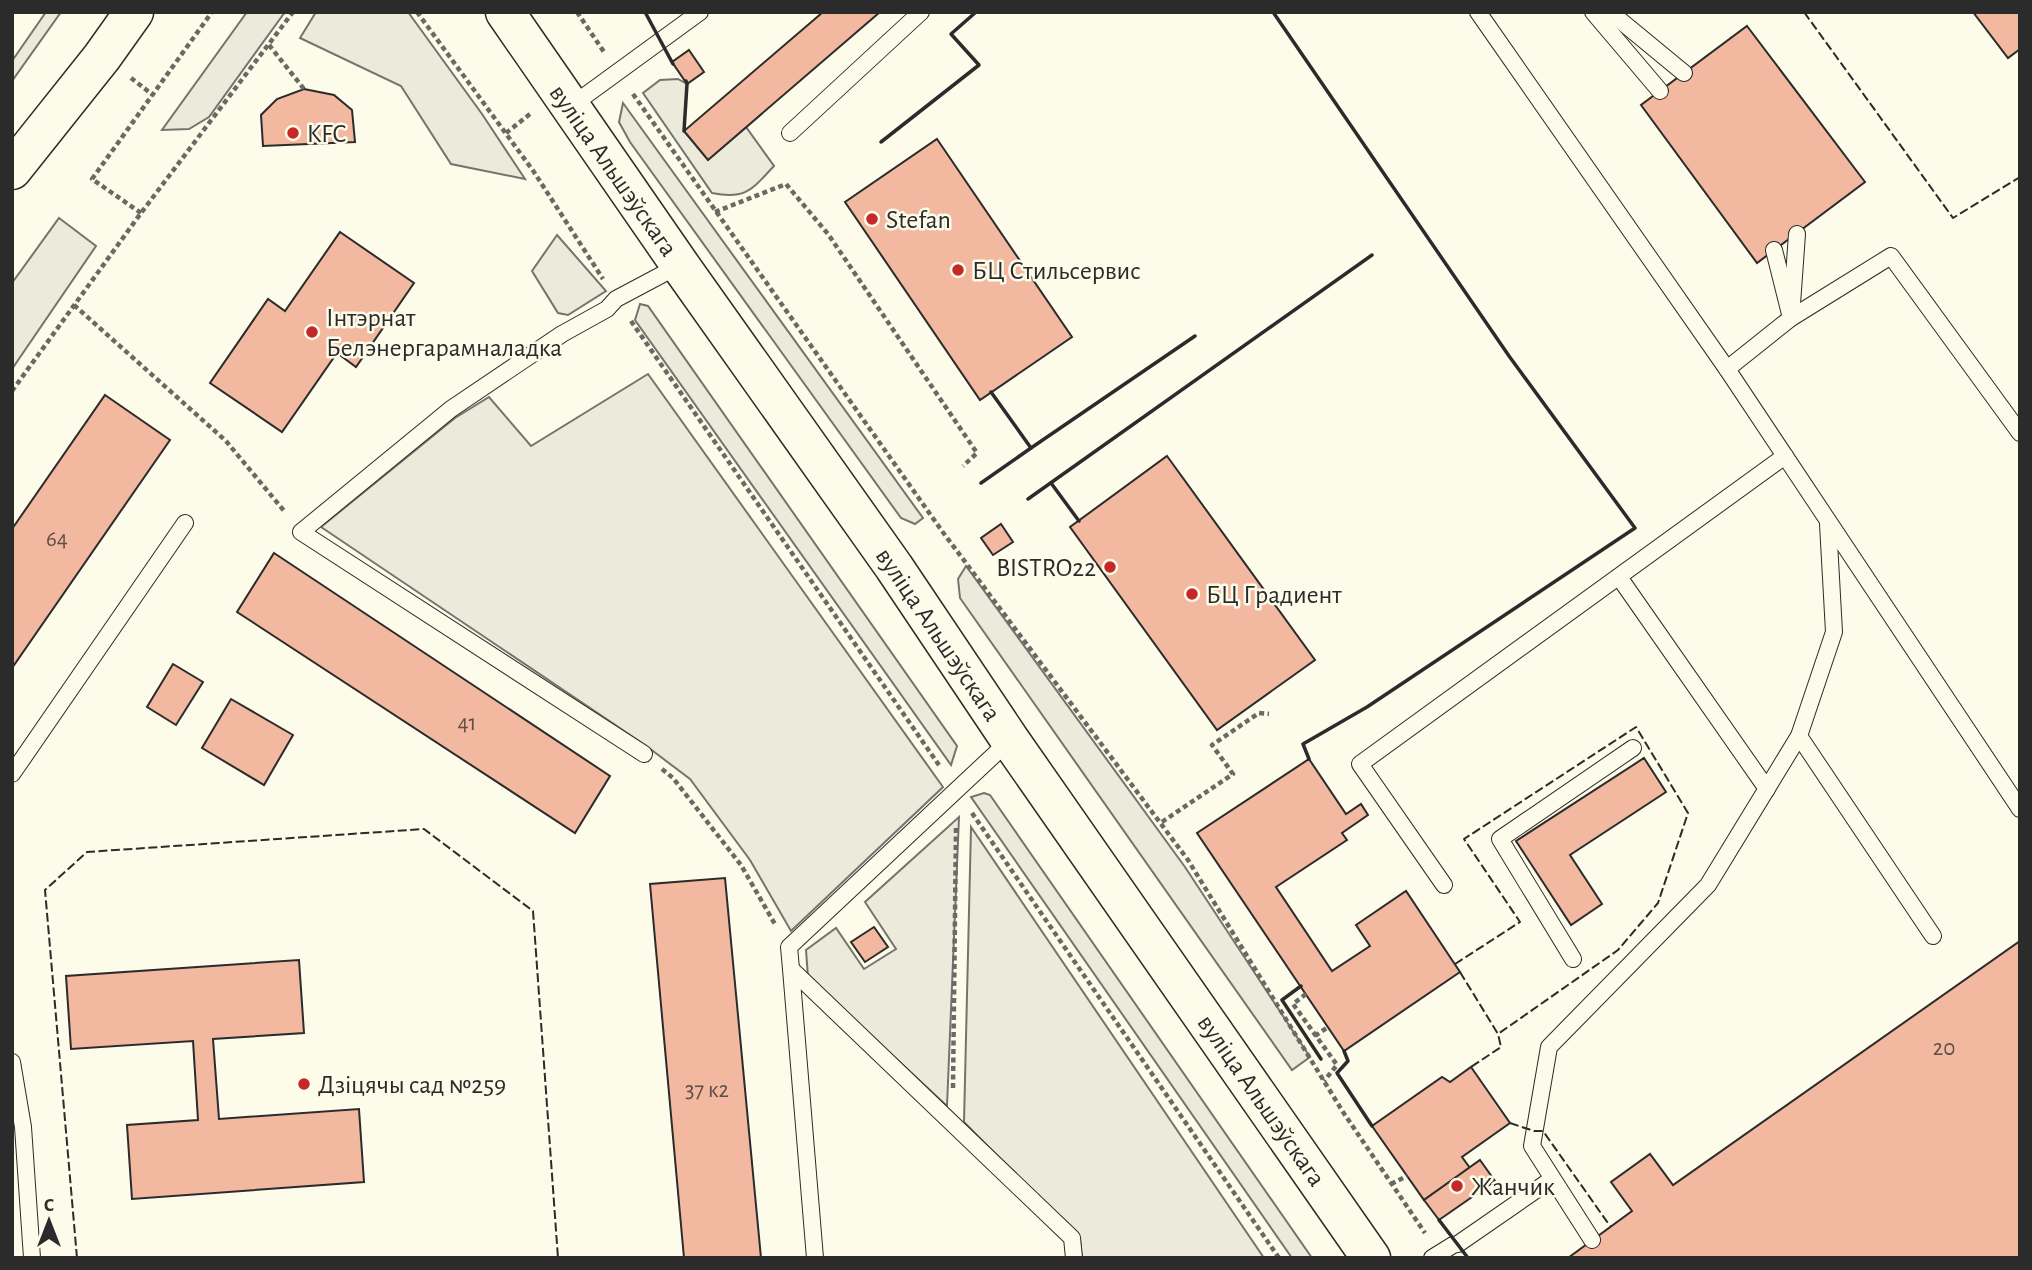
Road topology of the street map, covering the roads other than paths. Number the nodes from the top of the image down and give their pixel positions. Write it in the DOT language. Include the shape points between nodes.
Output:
graph roads {
  1 [pos="134,12"];
  2 [pos="505,12"];
  3 [pos="700,12"];
  4 [pos="921,12"];
  5 [pos="1478,12"];
  6 [pos="1593,12"];
  7 [pos="1610,12"];
  8 [pos="1684,73"];
  9 [pos="1660,92"];
  10 [pos="570,106"];
  11 [pos="790,133"];
  12 [pos="12,170"];
  13 [pos="1797,234"];
  14 [pos="1774,250"];
  15 [pos="680,265"];
  16 [pos="1791,318"];
  17 [pos="1727,369"];
  18 [pos="2020,433"];
  19 [pos="1784,456"];
  20 [pos="1828,522"];
  21 [pos="185,523"];
  22 [pos="1619,576"];
  23 [pos="1799,736"];
  24 [pos="1010,740"];
  25 [pos="1633,748"];
  26 [pos="644,754"];
  27 [pos="12,774"];
  28 [pos="1767,789"];
  29 [pos="2020,809"];
  30 [pos="1444,885"];
  31 [pos="1933,936"];
  32 [pos="1573,958"];
  33 [pos="791,969"];
  34 [pos="12,1062"];
  35 [pos="1552,1179"];
  36 [pos="1592,1240"];
  37 [pos="1435,1256"];
  38 [pos="32,1258"];
  39 [pos="816,1258"];
  40 [pos="1074,1258"];
  41 [pos="1371,1258"];
  1 -- 12 [label="main road"];
  2 -- 10 [label="main road, вуліца Альшэўскага"];
  3 -- 10 [label="lane"];
  4 -- 11 [label="lane"];
  5 -- 17 [label="lane"];
  6 -- 9 [label="lane"];
  7 -- 8 [label="lane"];
  10 -- 15 [label="main road, вуліца Альшэўскага"];
  13 -- 16 [label="lane"];
  14 -- 16 [label="lane"];
  15 -- 24 [label="main road, вуліца Альшэўскага"];
  15 -- 26 [label="lane" via="617,299 452,409 301,532"];
  16 -- 17 [label="lane"];
  16 -- 18 [label="lane" via="1891,256"];
  17 -- 19 [label="lane"];
  19 -- 20 [label="lane"];
  19 -- 22 [label="lane"];
  20 -- 23 [label="lane" via="1834,632"];
  20 -- 29 [label="lane"];
  21 -- 27 [label="lane"];
  22 -- 28 [label="lane"];
  22 -- 30 [label="lane" via="1360,764"];
  23 -- 28 [label="lane"];
  23 -- 31 [label="lane"];
  24 -- 33 [label="lane" via="789,947"];
  24 -- 41 [label="main road, вуліца Альшэўскага"];
  25 -- 32 [label="lane" via="1500,839"];
  28 -- 35 [label="lane" via="1708,885 1549,1047 1532,1146"];
  33 -- 39 [label="lane"];
  33 -- 40 [label="lane" via="1072,1238"];
  34 -- 38 [label="lane" via="23,1127"];
  35 -- 36 [label="lane"];
  35 -- 37 [label="lane"];
}
